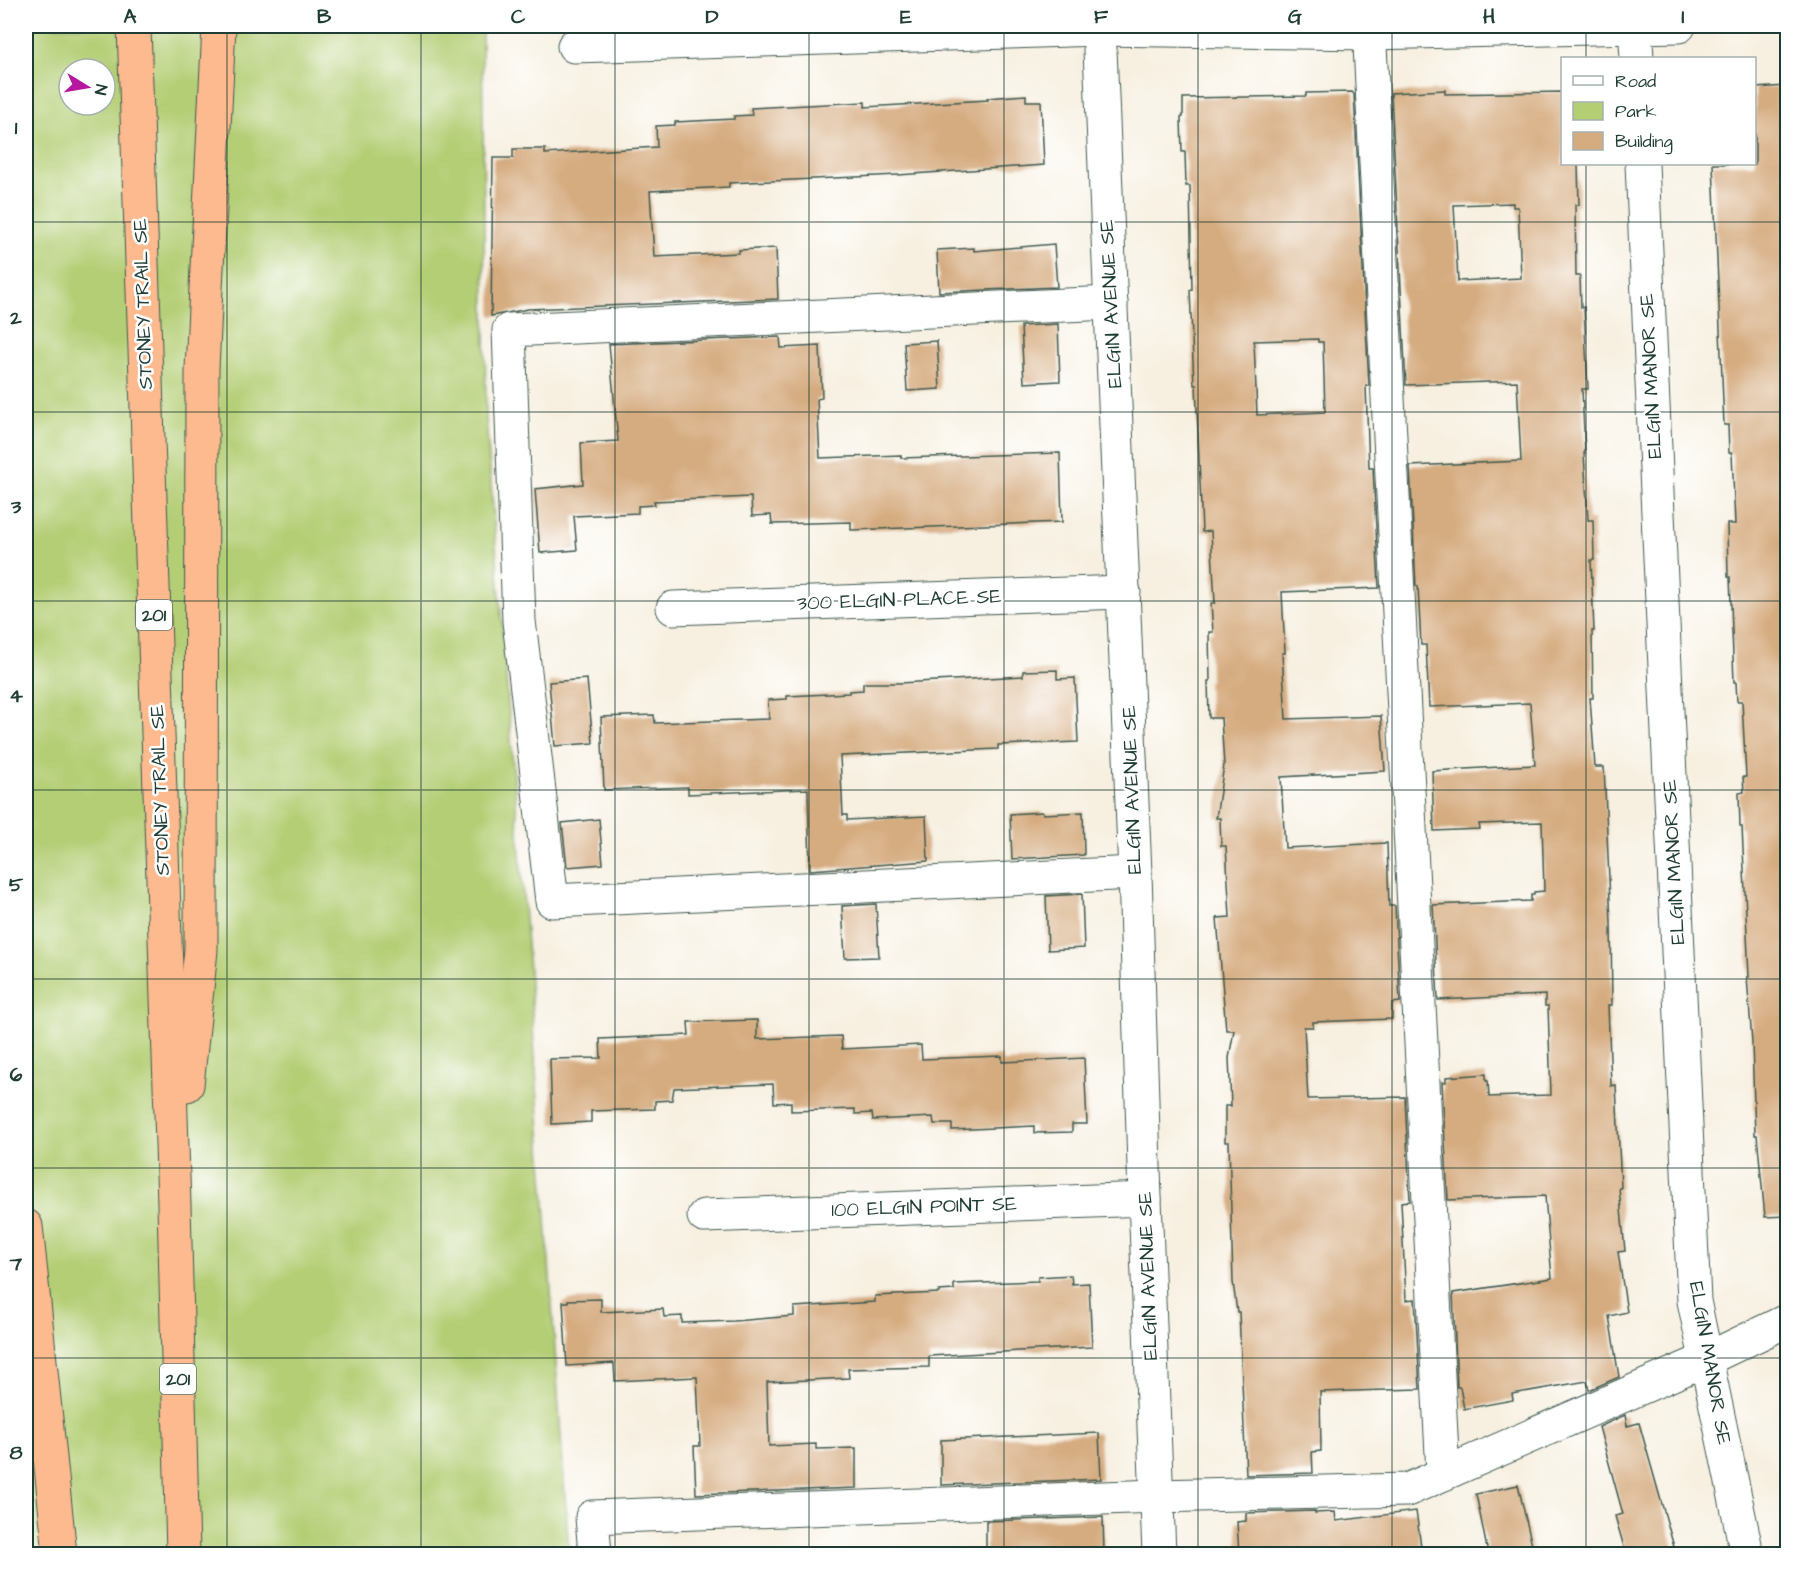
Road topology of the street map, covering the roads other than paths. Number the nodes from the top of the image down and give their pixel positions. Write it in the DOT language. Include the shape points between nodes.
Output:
graph roads {
  1 [pos="134,26"];
  2 [pos="219,26"];
  3 [pos="1679,26"];
  4 [pos="1099,27"];
  5 [pos="1370,29"];
  6 [pos="1636,37"];
  7 [pos="574,46"];
  8 [pos="1642,165"];
  9 [pos="1111,303"];
  10 [pos="1124,592"];
  11 [pos="674,608"];
  12 [pos="1135,873"];
  13 [pos="1144,1199"];
  14 [pos="174,1204"];
  15 [pos="704,1216"];
  16 [pos="26,1226"];
  17 [pos="1788,1320"];
  18 [pos="1707,1359"];
  19 [pos="1443,1474"];
  20 [pos="1157,1496"];
  21 [pos="60,1554"];
  22 [pos="183,1554"];
  23 [pos="595,1554"];
  24 [pos="1159,1554"];
  25 [pos="1747,1554"];
  1 -- 14 [label="highway, STONEY TRAIL SE / 201"];
  2 -- 14 [label="highway" via="202,369 201,950"];
  3 -- 6 [label="street"];
  4 -- 5 [label="street"];
  4 -- 7 [label="street"];
  4 -- 9 [label="street, ELGIN AVENUE SE"];
  5 -- 6 [label="street"];
  5 -- 19 [label="street"];
  8 -- 18 [label="street, ELGIN MANOR SE" via="1695,1300"];
  9 -- 10 [label="street, ELGIN AVENUE SE"];
  9 -- 12 [label="street" via="509,330 519,621 552,901"];
  10 -- 11 [label="street, 300 ELGIN PLACE SE"];
  10 -- 12 [label="street, ELGIN AVENUE SE"];
  12 -- 13 [label="street, ELGIN AVENUE SE"];
  13 -- 15 [label="street, 100 ELGIN POINT SE"];
  13 -- 20 [label="street, ELGIN AVENUE SE"];
  14 -- 22 [label="highway, STONEY TRAIL SE / 201"];
  16 -- 21 [label="highway"];
  17 -- 18 [label="street"];
  18 -- 19 [label="street"];
  18 -- 25 [label="street, ELGIN MANOR SE"];
  19 -- 20 [label="street" via="1407,1490"];
  20 -- 23 [label="street" via="592,1517"];
  20 -- 24 [label="street, ELGIN AVENUE SE"];
}
